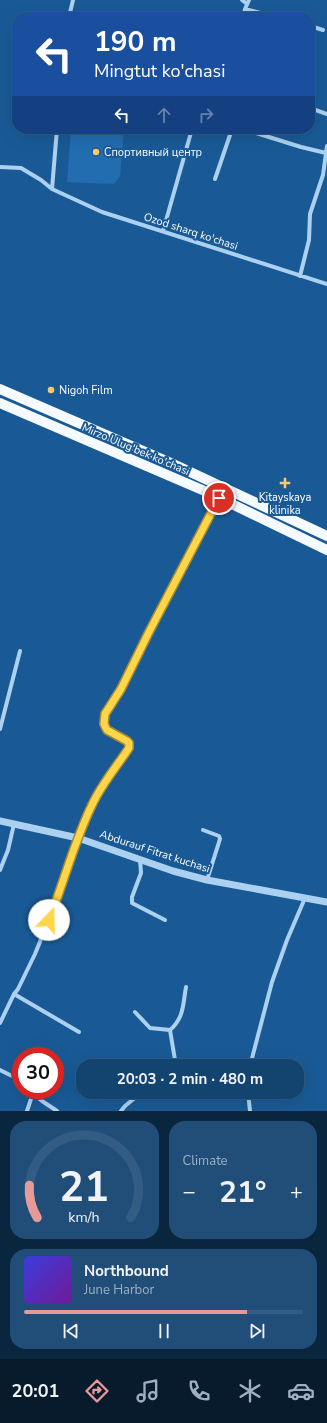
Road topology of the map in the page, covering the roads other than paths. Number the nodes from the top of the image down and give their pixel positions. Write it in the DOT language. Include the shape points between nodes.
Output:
graph roads {
  1 [pos="73,0"];
  2 [pos="242,0"];
  3 [pos="248,2"];
  4 [pos="245,8"];
  5 [pos="70,12"];
  6 [pos="244,12"];
  7 [pos="259,12"];
  8 [pos="315,28"];
  9 [pos="323,30"];
  10 [pos="315,110"];
  11 [pos="327,114"];
  12 [pos="57,134"];
  13 [pos="191,134"];
  14 [pos="230,134"];
  15 [pos="259,134"];
  16 [pos="327,146"];
  17 [pos="326,152"];
  18 [pos="0,167"];
  19 [pos="215,179"];
  20 [pos="52,188"];
  21 [pos="163,231"];
  22 [pos="300,276"];
  23 [pos="327,284"];
  24 [pos="0,389"];
  25 [pos="0,403"];
  26 [pos="219,498"];
  27 [pos="327,536"];
  28 [pos="327,550"];
  29 [pos="20,651"];
  30 [pos="0,729"];
  31 [pos="0,821"];
  32 [pos="14,824"];
  33 [pos="203,830"];
  34 [pos="78,838"];
  35 [pos="140,859"];
  36 [pos="0,870"];
  37 [pos="207,880"];
  38 [pos="305,898"];
  39 [pos="327,902"];
  40 [pos="165,920"];
  41 [pos="186,987"];
  42 [pos="14,994"];
  43 [pos="135,1012"];
  44 [pos="0,1022"];
  45 [pos="170,1030"];
  46 [pos="79,1032"];
  47 [pos="175,1059"];
  48 [pos="252,1059"];
  49 [pos="0,1070"];
  50 [pos="12,1076"];
  51 [pos="32,1099"];
  52 [pos="39,1099"];
  53 [pos="134,1099"];
  54 [pos="249,1099"];
  55 [pos="28,1111"];
  56 [pos="57,1111"];
  57 [pos="121,1111"];
  58 [pos="250,1111"];
  1 -- 5 [label="street"];
  2 -- 3 [label="street"];
  3 -- 4 [label="street"];
  4 -- 6 [label="street"];
  4 -- 7 [label="street"];
  8 -- 9 [label="street"];
  10 -- 11 [label="street"];
  12 -- 20 [label="street"];
  13 -- 21 [label="street"];
  14 -- 19 [label="street"];
  15 -- 17 [label="street"];
  16 -- 17 [label="street"];
  17 -- 22 [label="street" via="323,176 310,214 309,240"];
  18 -- 20 [label="street, Ozod sharq ko'chasi" via="21,168"];
  20 -- 21 [label="street, Ozod sharq ko'chasi" via="102,212"];
  21 -- 22 [label="street, Ozod sharq ko'chasi"];
  22 -- 23 [label="street, Ozod sharq ko'chasi"];
  24 -- 27 [label="main road, Mirzo Ulug'bek ko'chasi" via="164,460"];
  25 -- 26 [label="main road, Mirzo Ulug'bek ko'chasi"];
  26 -- 28 [label="main road, Mirzo Ulug'bek ko'chasi"];
  26 -- 34 [label="street" via="121,689 105,714 104,724 107,730 127,741 129,748 93,803"];
  29 -- 30 [label="street"];
  31 -- 32 [label="street, Abdurauf Fitrat kuchasi"];
  32 -- 34 [label="street, Abdurauf Fitrat kuchasi"];
  32 -- 36 [label="street"];
  33 -- 37 [label="street" via="213,833 220,839"];
  34 -- 35 [label="street, Abdurauf Fitrat kuchasi"];
  34 -- 42 [label="street" via="45,930"];
  35 -- 37 [label="street, Abdurauf Fitrat kuchasi"];
  35 -- 40 [label="street" via="141,873 132,903"];
  37 -- 38 [label="street, Abdurauf Fitrat kuchasi"];
  38 -- 39 [label="street, Abdurauf Fitrat kuchasi"];
  38 -- 48 [label="street" via="272,982"];
  41 -- 45 [label="street" via="181,1016"];
  42 -- 44 [label="street"];
  42 -- 46 [label="street"];
  43 -- 45 [label="street" via="150,1028"];
  45 -- 47 [label="street"];
  49 -- 50 [label="street"];
  51 -- 55 [label="street"];
  52 -- 56 [label="street"];
  53 -- 57 [label="street"];
  54 -- 58 [label="street"];
}
